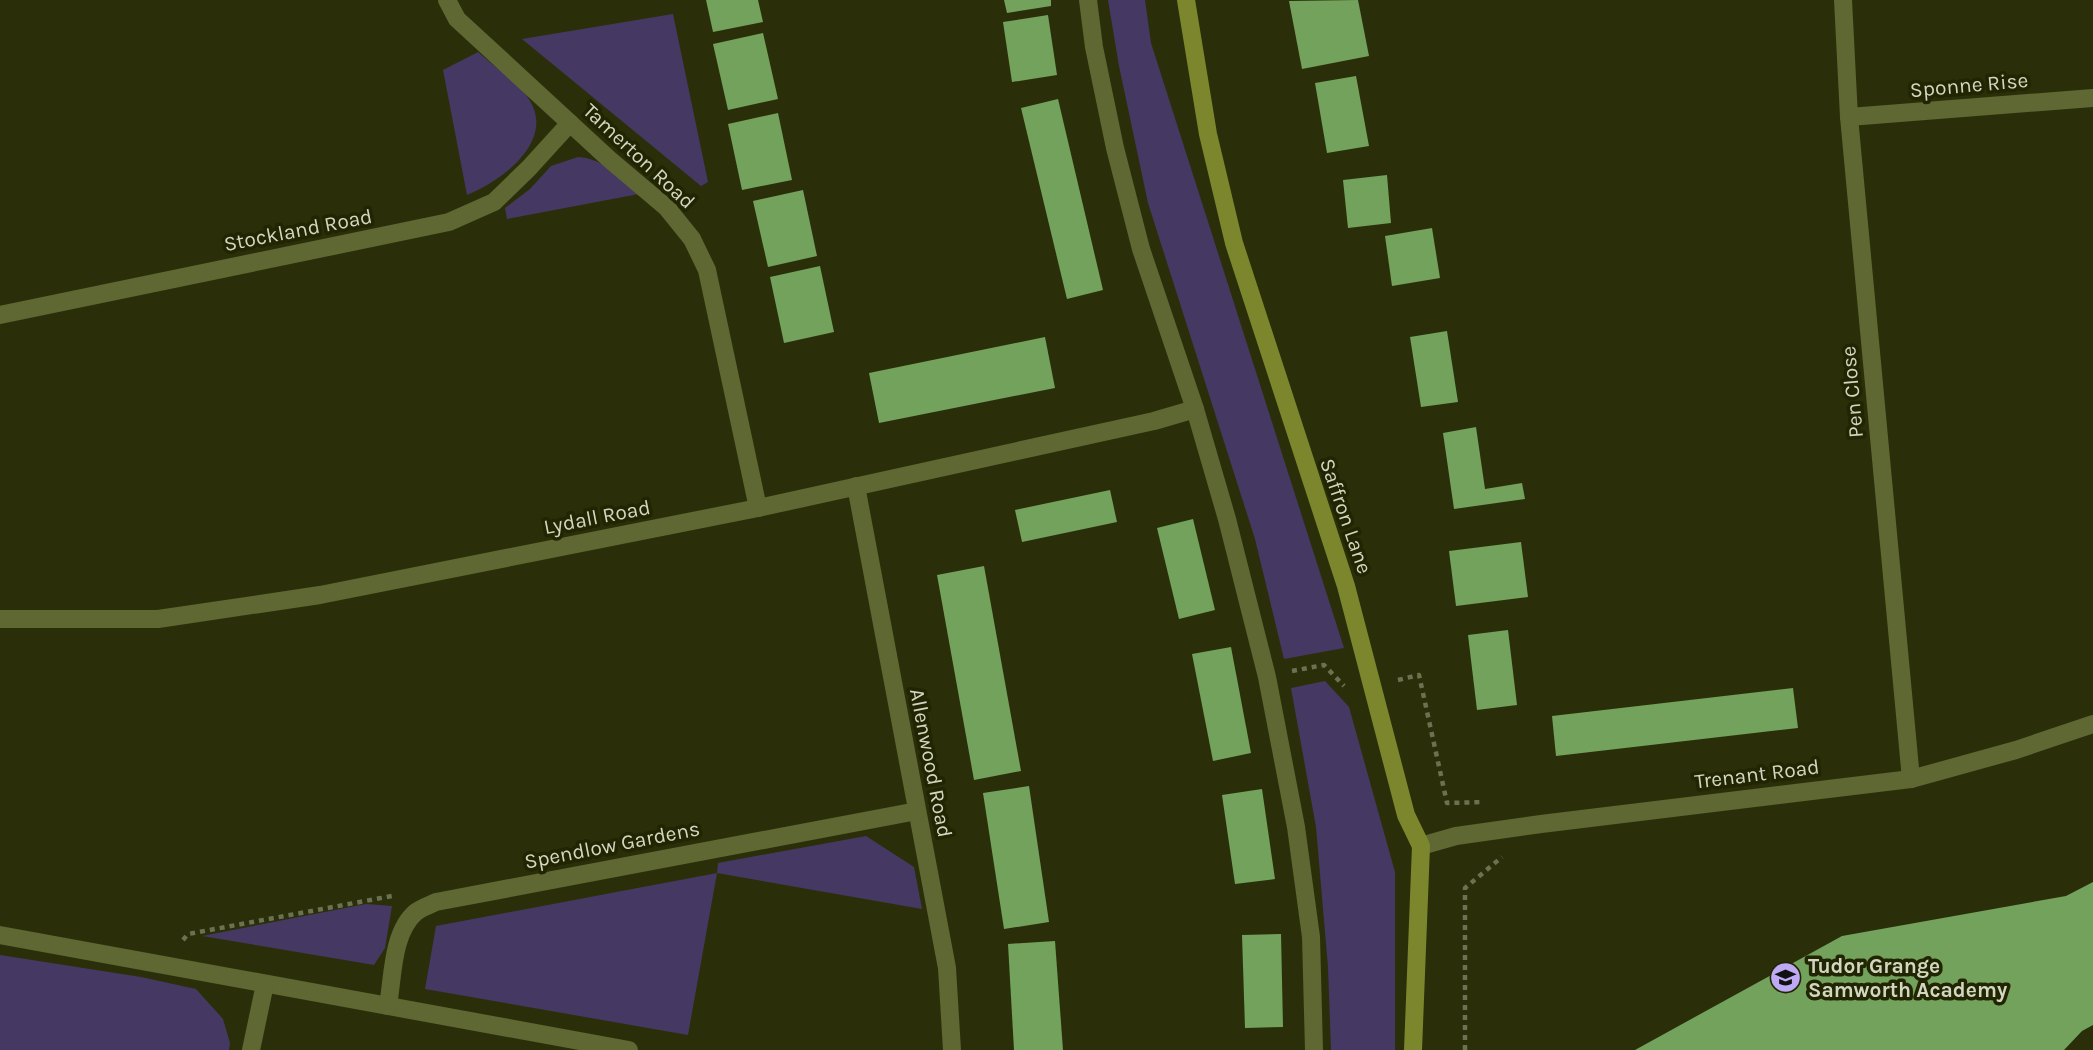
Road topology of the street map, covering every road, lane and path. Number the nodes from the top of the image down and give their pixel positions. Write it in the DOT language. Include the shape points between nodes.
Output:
graph roads {
  1 [pos="447,0"];
  2 [pos="1088,0"];
  3 [pos="1186,0"];
  4 [pos="1843,0"];
  5 [pos="2093,98"];
  6 [pos="1849,117"];
  7 [pos="570,123"];
  8 [pos="0,315"];
  9 [pos="1195,409"];
  10 [pos="856,486"];
  11 [pos="758,509"];
  12 [pos="0,619"];
  13 [pos="1267,677"];
  14 [pos="1371,685"];
  15 [pos="2093,724"];
  16 [pos="1911,779"];
  17 [pos="1486,802"];
  18 [pos="917,811"];
  19 [pos="1421,846"];
  20 [pos="1510,850"];
  21 [pos="436,902"];
  22 [pos="0,935"];
  23 [pos="160,964"];
  24 [pos="265,984"];
  25 [pos="388,1006"];
  26 [pos="251,1050"];
  27 [pos="629,1050"];
  28 [pos="952,1050"];
  29 [pos="1314,1050"];
  30 [pos="1413,1050"];
  31 [pos="1465,1050"];
  1 -- 7 [label="street, Tamerton Road" via="457,19"];
  2 -- 9 [label="street" via="1115,148 1138,237"];
  3 -- 14 [label="main road, Saffron Lane" via="1208,134 1234,243 1346,586"];
  4 -- 6 [label="street, Pen Close"];
  5 -- 6 [label="street, Sponne Rise"];
  6 -- 16 [label="street, Pen Close"];
  7 -- 8 [label="street, Stockland Road" via="494,202 449,222"];
  7 -- 11 [label="street, Tamerton Road" via="667,208 692,239 707,270"];
  9 -- 10 [label="street, Lydall Road"];
  9 -- 13 [label="street"];
  10 -- 11 [label="street, Lydall Road"];
  10 -- 18 [label="street, Allenwood Road"];
  11 -- 12 [label="street, Lydall Road" via="320,596 158,619"];
  13 -- 14 [label="path" via="1324,665 1349,691"];
  13 -- 29 [label="street" via="1296,827 1311,937"];
  14 -- 17 [label="path" via="1419,675 1447,803"];
  14 -- 19 [label="main road, Saffron Lane" via="1406,815"];
  15 -- 16 [label="street, Trenant Road"];
  16 -- 19 [label="street, Trenant Road" via="1529,825"];
  18 -- 21 [label="street, Spendlow Gardens"];
  18 -- 28 [label="street, Allenwood Road" via="947,968"];
  19 -- 30 [label="main road, Saffron Lane"];
  20 -- 31 [label="path" via="1465,888"];
  21 -- 23 [label="path" via="414,892 188,934"];
  21 -- 25 [label="street, Spendlow Gardens" via="416,911 405,925"];
  22 -- 23 [label="street"];
  23 -- 24 [label="street"];
  24 -- 25 [label="street"];
  24 -- 26 [label="street"];
  25 -- 27 [label="street"];
}
